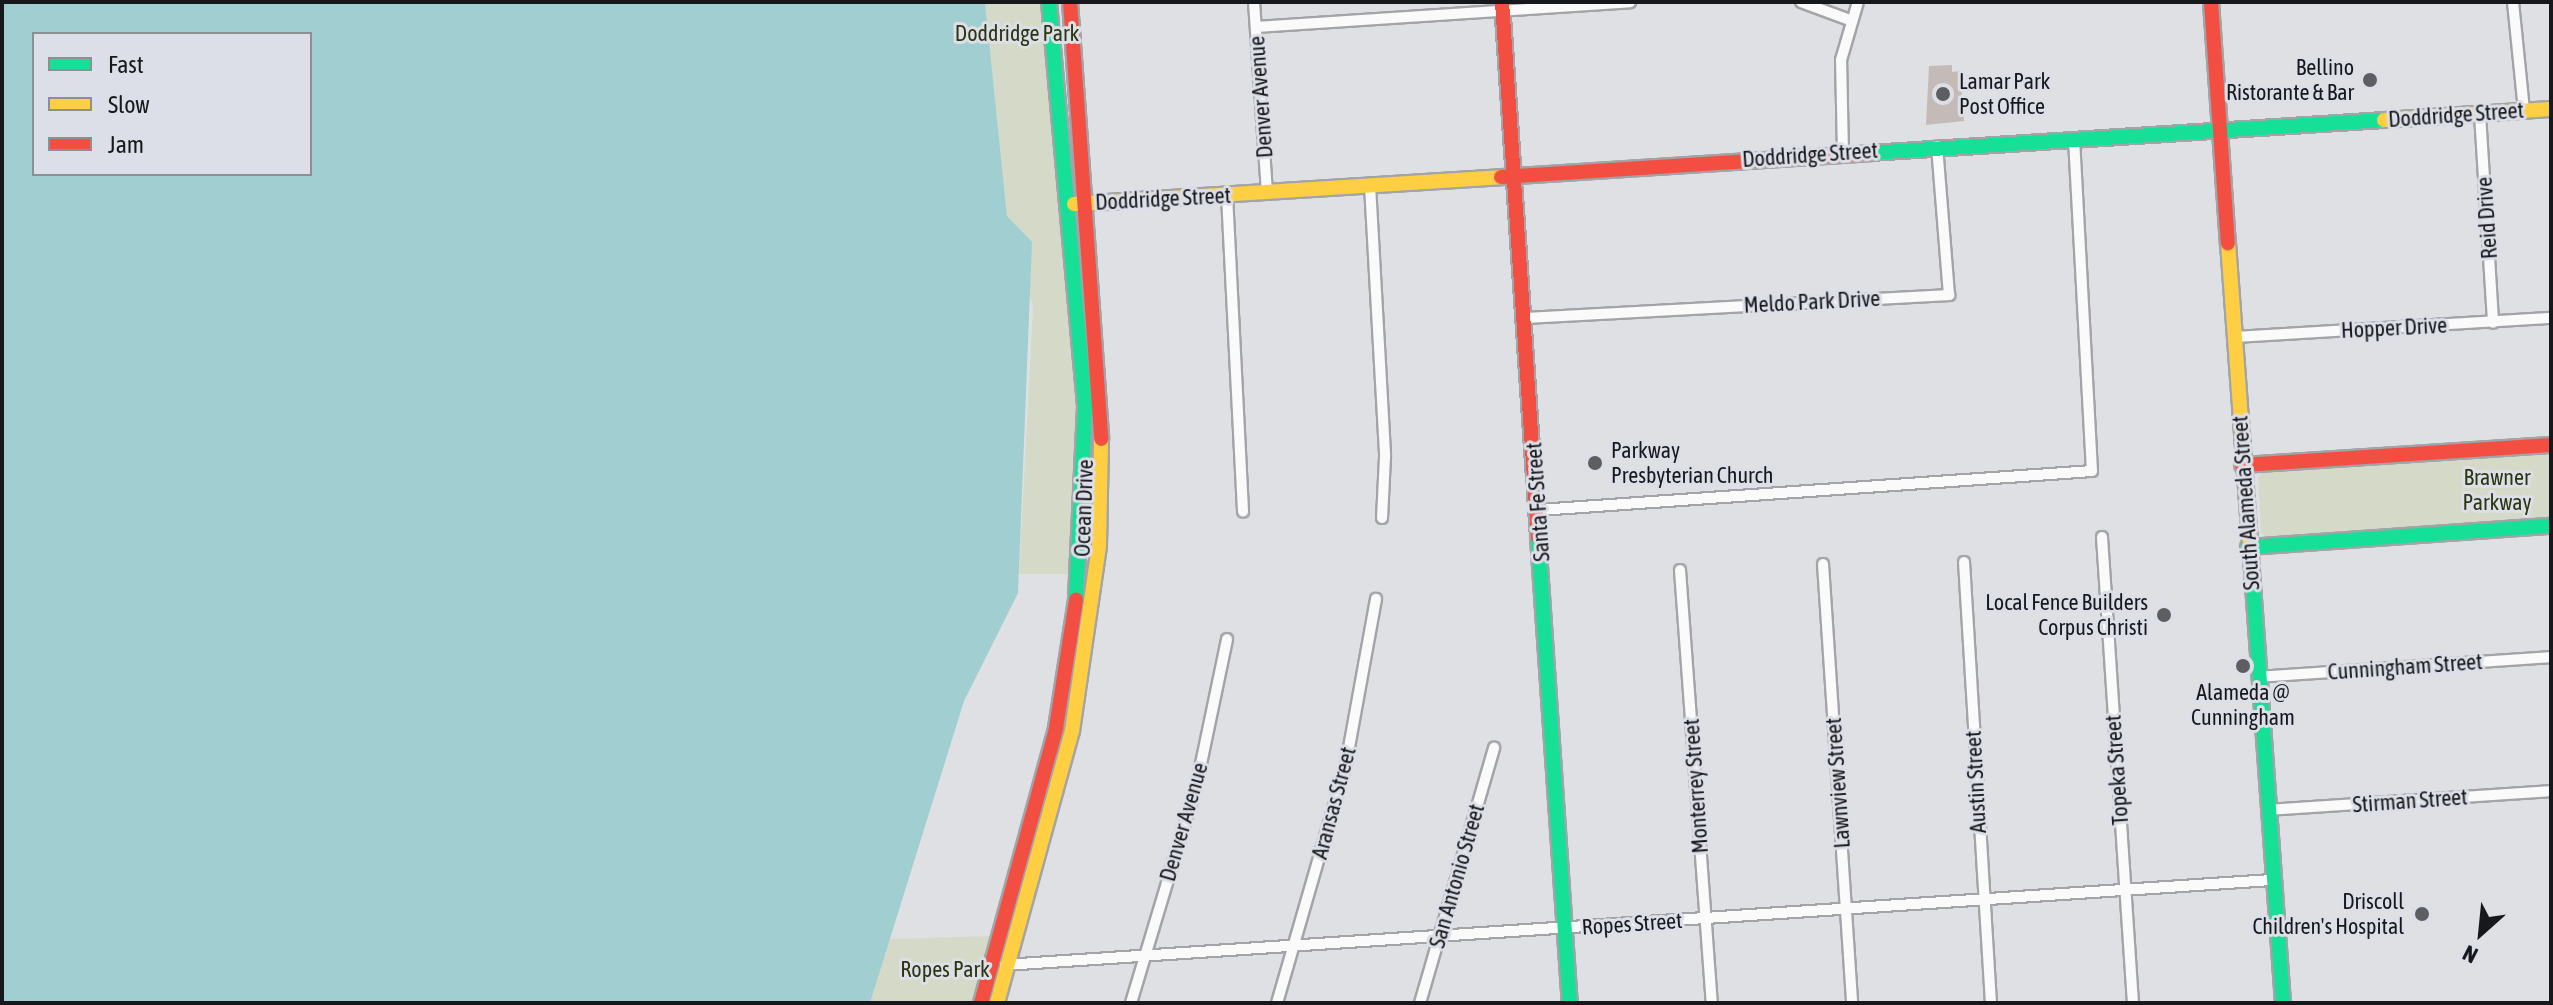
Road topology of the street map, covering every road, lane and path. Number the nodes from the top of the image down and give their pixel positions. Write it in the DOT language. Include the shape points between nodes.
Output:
graph roads {
  1 [pos="1049,2"];
  2 [pos="1070,2"];
  3 [pos="1254,2"];
  4 [pos="1630,2"];
  5 [pos="1801,2"];
  6 [pos="1858,2"];
  7 [pos="2211,2"];
  8 [pos="2513,2"];
  9 [pos="1502,6"];
  10 [pos="1850,20"];
  11 [pos="1256,27"];
  12 [pos="2551,109"];
  13 [pos="2524,110"];
  14 [pos="2480,114"];
  15 [pos="2219,128"];
  16 [pos="2074,138"];
  17 [pos="1937,146"];
  18 [pos="1843,153"];
  19 [pos="1512,175"];
  20 [pos="1370,185"];
  21 [pos="1267,193"];
  22 [pos="1227,195"];
  23 [pos="1089,203"];
  24 [pos="1069,204"];
  25 [pos="1526,318"];
  26 [pos="2551,318"];
  27 [pos="2493,323"];
  28 [pos="2236,337"];
  29 [pos="2551,445"];
  30 [pos="2242,465"];
  31 [pos="1093,495"];
  32 [pos="1539,510"];
  33 [pos="1243,512"];
  34 [pos="1382,518"];
  35 [pos="2551,526"];
  36 [pos="2102,537"];
  37 [pos="2248,547"];
  38 [pos="1964,562"];
  39 [pos="1823,564"];
  40 [pos="1680,570"];
  41 [pos="1376,599"];
  42 [pos="1227,639"];
  43 [pos="2551,657"];
  44 [pos="2258,677"];
  45 [pos="1075,680"];
  46 [pos="1056,728"];
  47 [pos="1072,731"];
  48 [pos="1494,748"];
  49 [pos="1050,786"];
  50 [pos="2551,791"];
  51 [pos="2268,810"];
  52 [pos="1036,838"];
  53 [pos="2273,880"];
  54 [pos="2125,891"];
  55 [pos="1983,902"];
  56 [pos="1846,908"];
  57 [pos="1706,918"];
  58 [pos="1565,929"];
  59 [pos="1440,937"];
  60 [pos="1294,948"];
  61 [pos="1145,956"];
  62 [pos="1008,964"];
  63 [pos="991,969"];
  64 [pos="1423,1000"];
  65 [pos="981,1003"];
  66 [pos="997,1003"];
  67 [pos="1131,1003"];
  68 [pos="1277,1003"];
  69 [pos="1570,1003"];
  70 [pos="1712,1003"];
  71 [pos="1852,1003"];
  72 [pos="1991,1003"];
  73 [pos="2133,1003"];
  74 [pos="2283,1003"];
  1 -- 24 [label="main road, Ocean Drive"];
  2 -- 23 [label="main road, Ocean Drive"];
  3 -- 11 [label="street, Denver Avenue"];
  4 -- 9 [label="street"];
  5 -- 10 [label="street"];
  6 -- 10 [label="street"];
  7 -- 15 [label="main road, South Alameda Street"];
  8 -- 13 [label="street"];
  9 -- 11 [label="street"];
  9 -- 19 [label="main road, Santa Fe Street"];
  10 -- 18 [label="street" via="1841,60"];
  11 -- 21 [label="street, Denver Avenue"];
  12 -- 13 [label="main road, Doddridge Street"];
  13 -- 14 [label="main road, Doddridge Street"];
  14 -- 15 [label="main road, Doddridge Street"];
  14 -- 27 [label="street, Reid Drive"];
  15 -- 16 [label="main road, Doddridge Street"];
  15 -- 28 [label="main road, South Alameda Street"];
  16 -- 17 [label="main road, Doddridge Street"];
  16 -- 32 [label="street" via="2092,471"];
  17 -- 18 [label="main road, Doddridge Street"];
  17 -- 25 [label="street, Meldo Park Drive" via="1949,295"];
  18 -- 19 [label="main road, Doddridge Street"];
  19 -- 20 [label="main road, Doddridge Street"];
  19 -- 25 [label="main road, Santa Fe Street"];
  20 -- 21 [label="main road, Doddridge Street"];
  20 -- 34 [label="street" via="1385,457"];
  21 -- 22 [label="main road, Doddridge Street"];
  22 -- 23 [label="main road, Doddridge Street"];
  22 -- 33 [label="street"];
  23 -- 24 [label="main road, Doddridge Street"];
  23 -- 31 [label="main road, Ocean Drive"];
  24 -- 31 [label="main road, Ocean Drive"];
  25 -- 32 [label="main road, Santa Fe Street"];
  26 -- 27 [label="street, Hopper Drive"];
  27 -- 28 [label="street, Hopper Drive"];
  28 -- 30 [label="main road, South Alameda Street"];
  29 -- 30 [label="main road"];
  30 -- 37 [label="main road, South Alameda Street"];
  31 -- 45 [label="main road, Ocean Drive"];
  32 -- 58 [label="main road, Santa Fe Street"];
  35 -- 37 [label="main road"];
  36 -- 54 [label="street, Topeka Street"];
  37 -- 44 [label="main road, South Alameda Street"];
  38 -- 55 [label="street, Austin Street"];
  39 -- 56 [label="street, Lawnview Street"];
  40 -- 57 [label="street, Monterrey Street"];
  41 -- 60 [label="street, Aransas Street" via="1346,764"];
  42 -- 61 [label="street, Denver Avenue" via="1197,783"];
  43 -- 44 [label="street, Cunningham Street"];
  44 -- 51 [label="main road, South Alameda Street"];
  45 -- 46 [label="main road, Ocean Drive"];
  45 -- 47 [label="main road, Ocean Drive"];
  46 -- 47 [label="main road"];
  46 -- 49 [label="main road, Ocean Drive"];
  47 -- 49 [label="main road, Ocean Drive"];
  48 -- 59 [label="street, San Antonio Street"];
  49 -- 52 [label="main road, Ocean Drive"];
  50 -- 51 [label="street, Stirman Street"];
  51 -- 53 [label="main road, South Alameda Street"];
  52 -- 62 [label="main road, Ocean Drive"];
  52 -- 63 [label="main road, Ocean Drive"];
  53 -- 54 [label="street, Ropes Street"];
  53 -- 74 [label="main road, South Alameda Street"];
  54 -- 55 [label="street, Ropes Street"];
  54 -- 73 [label="street, Topeka Street"];
  55 -- 56 [label="street, Ropes Street"];
  55 -- 72 [label="street, Austin Street"];
  56 -- 57 [label="street, Ropes Street"];
  56 -- 71 [label="street, Lawnview Street"];
  57 -- 58 [label="street, Ropes Street"];
  57 -- 70 [label="street, Monterrey Street"];
  58 -- 59 [label="street, Ropes Street"];
  58 -- 69 [label="main road, Santa Fe Street"];
  59 -- 60 [label="street, Ropes Street"];
  59 -- 64 [label="street, San Antonio Street"];
  60 -- 61 [label="street, Ropes Street"];
  60 -- 68 [label="street, Aransas Street"];
  61 -- 62 [label="street, Ropes Street"];
  61 -- 67 [label="street, Denver Avenue"];
  62 -- 63 [label="street, Ropes Street"];
  62 -- 66 [label="main road, Ocean Drive"];
  63 -- 65 [label="main road, Ocean Drive"];
}
